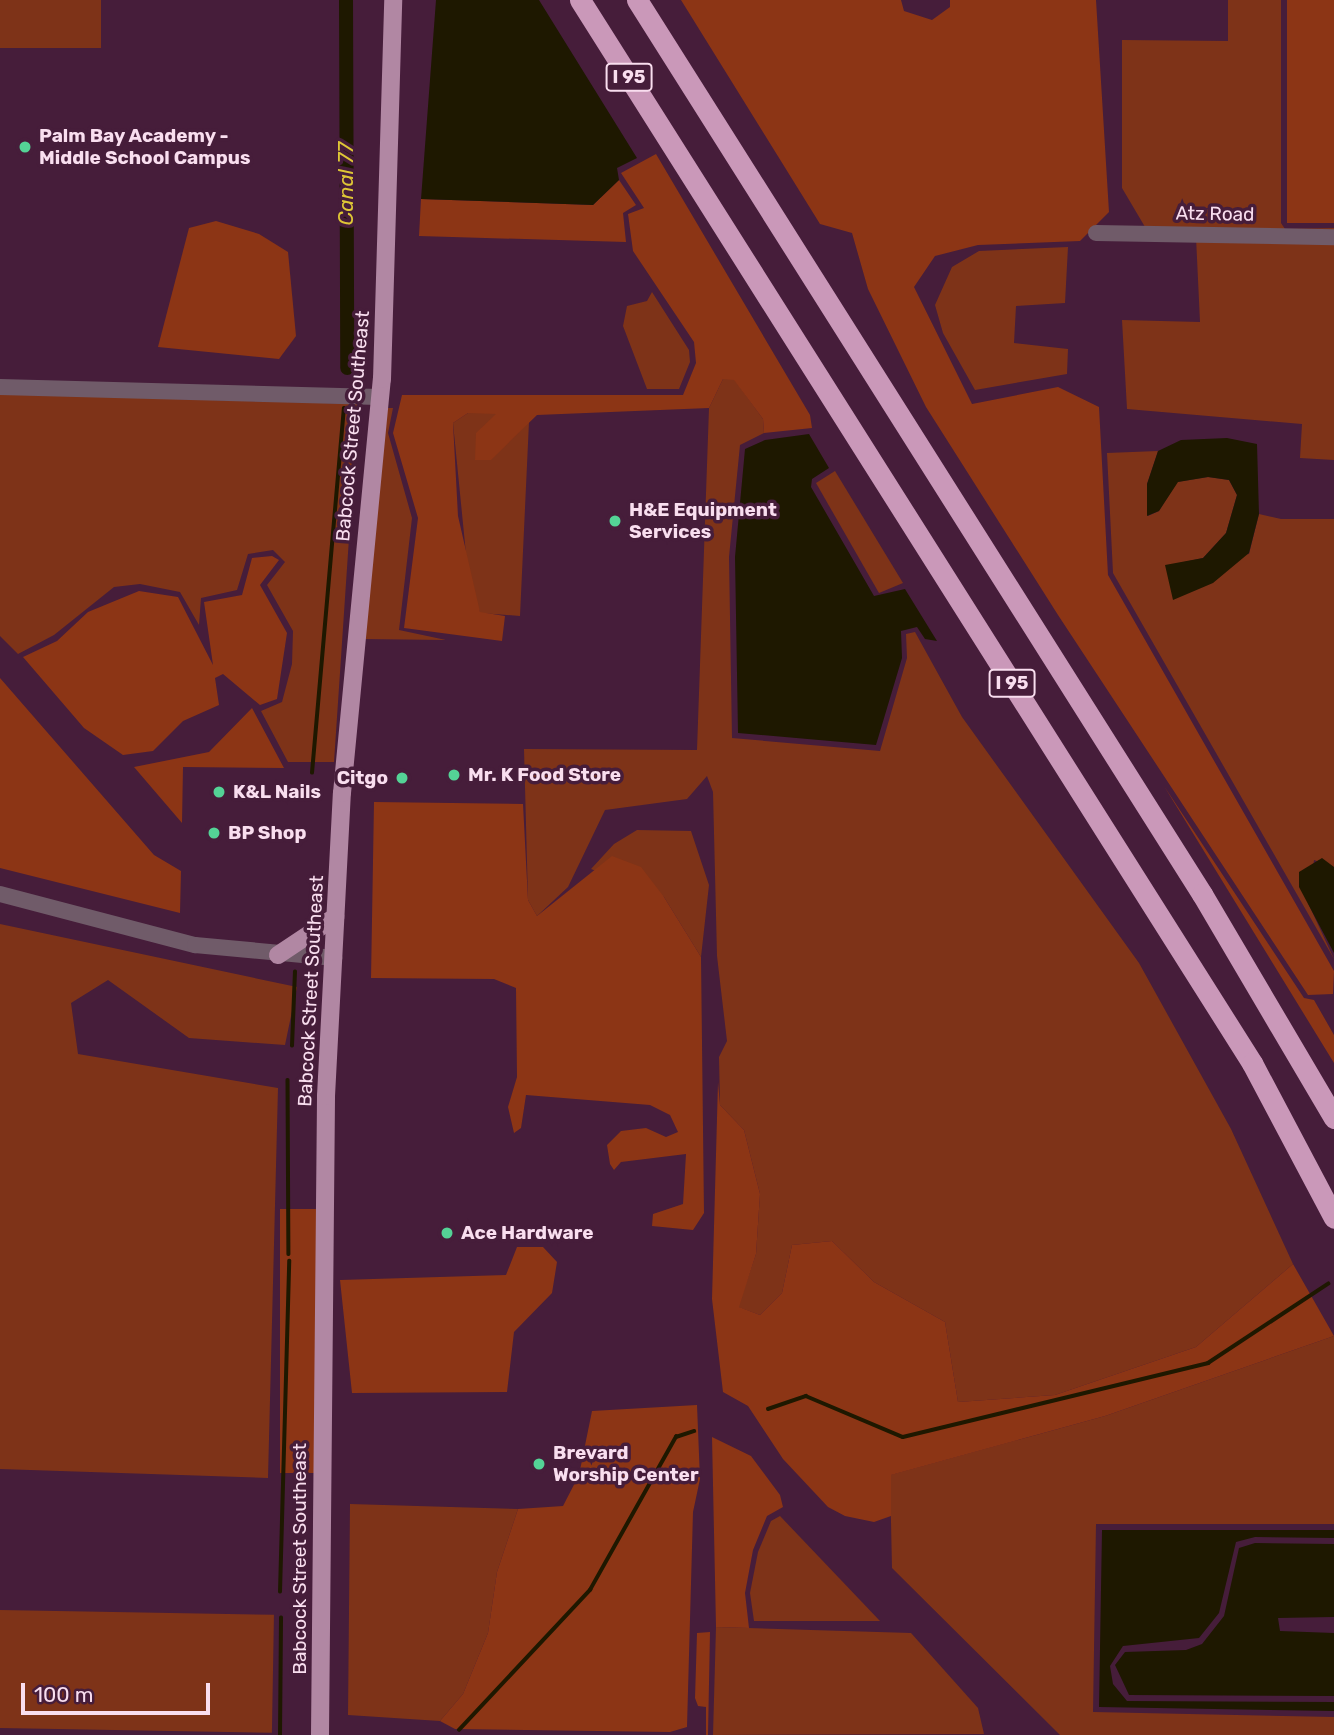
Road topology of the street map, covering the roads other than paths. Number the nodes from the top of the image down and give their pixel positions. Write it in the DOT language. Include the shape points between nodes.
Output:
graph roads {
  1 [pos="393,0"];
  2 [pos="580,0"];
  3 [pos="637,0"];
  4 [pos="1096,233"];
  5 [pos="1334,237"];
  6 [pos="0,387"];
  7 [pos="379,397"];
  8 [pos="0,894"];
  9 [pos="335,916"];
  10 [pos="278,955"];
  11 [pos="334,958"];
  12 [pos="1334,1118"];
  13 [pos="1334,1218"];
  14 [pos="320,1735"];
  1 -- 7 [label="main road, Babcock Street Southeast"];
  2 -- 13 [label="highway, I 95" via="1252,1063"];
  3 -- 12 [label="highway, I 95" via="1202,894"];
  4 -- 5 [label="street, Atz Road"];
  6 -- 7 [label="street"];
  7 -- 9 [label="main road, Babcock Street Southeast" via="348,710"];
  8 -- 10 [label="street" via="195,945"];
  9 -- 10 [label="main road"];
  9 -- 11 [label="main road, Babcock Street Southeast"];
  10 -- 11 [label="street"];
  11 -- 14 [label="main road, Babcock Street Southeast" via="326,1097"];
}
